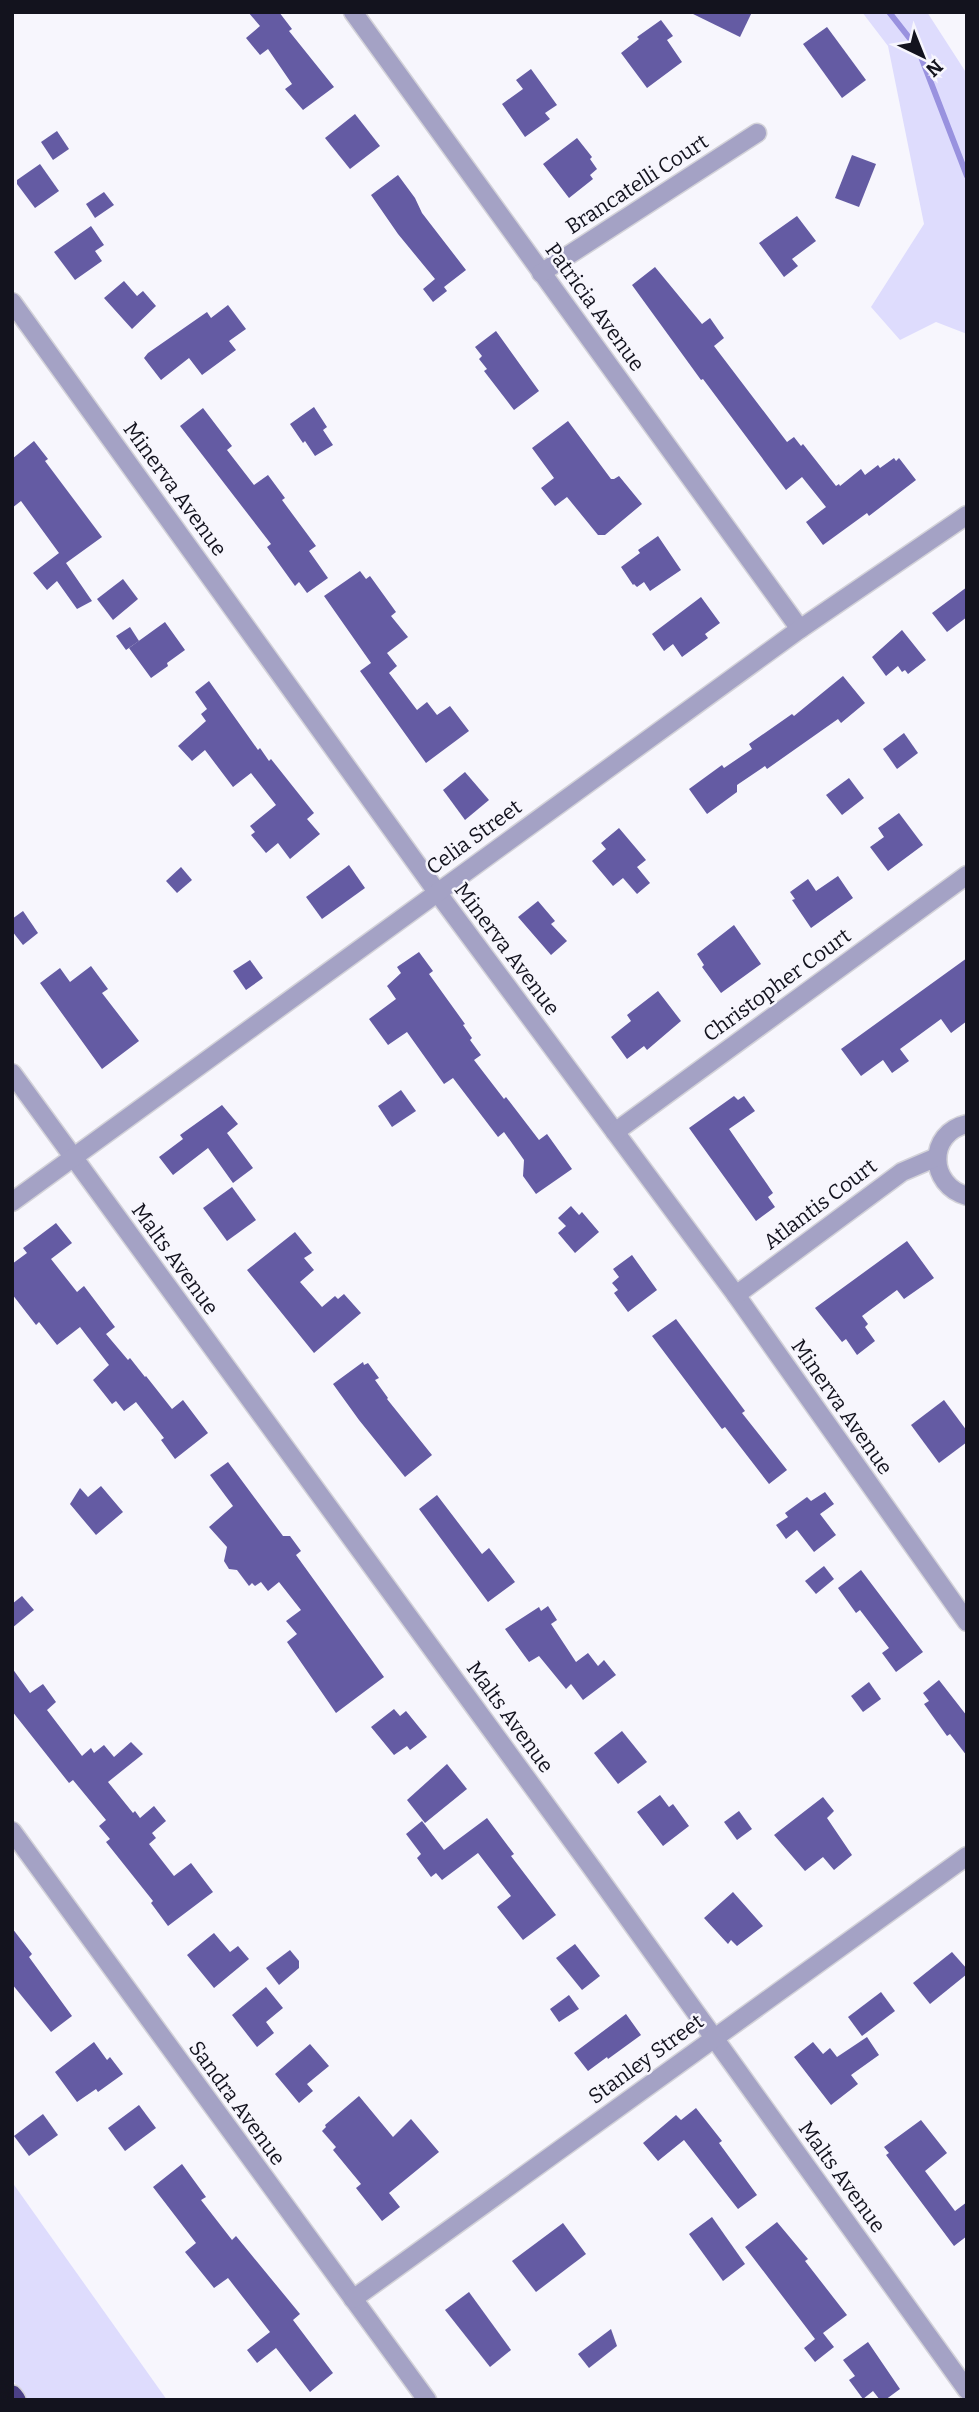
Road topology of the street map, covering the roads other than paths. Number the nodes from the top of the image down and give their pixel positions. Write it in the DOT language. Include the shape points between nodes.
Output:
graph roads {
  1 [pos="353,12"];
  2 [pos="757,133"];
  3 [pos="541,273"];
  4 [pos="12,302"];
  5 [pos="967,515"];
  6 [pos="800,629"];
  7 [pos="967,875"];
  8 [pos="437,892"];
  9 [pos="12,1073"];
  10 [pos="967,1124"];
  11 [pos="615,1132"];
  12 [pos="937,1157"];
  13 [pos="74,1158"];
  14 [pos="967,1196"];
  15 [pos="12,1202"];
  16 [pos="736,1295"];
  17 [pos="967,1622"];
  18 [pos="12,1831"];
  19 [pos="967,1856"];
  20 [pos="714,2038"];
  21 [pos="353,2300"];
  22 [pos="967,2390"];
  23 [pos="427,2400"];
  1 -- 3 [label="street, Patricia Avenue"];
  2 -- 3 [label="street, Brancatelli Court"];
  3 -- 6 [label="street, Patricia Avenue"];
  4 -- 8 [label="street, Minerva Avenue"];
  5 -- 6 [label="street, Celia Street"];
  6 -- 8 [label="street, Celia Street"];
  7 -- 11 [label="street, Christopher Court"];
  8 -- 11 [label="street, Minerva Avenue"];
  8 -- 13 [label="street, Celia Street"];
  9 -- 13 [label="street, Malts Avenue"];
  10 -- 12 [label="street" via="950,1132"];
  11 -- 16 [label="street, Minerva Avenue"];
  12 -- 14 [label="street" via="945,1184"];
  12 -- 16 [label="street, Atlantis Court" via="902,1172"];
  13 -- 15 [label="street, Celia Street"];
  13 -- 20 [label="street, Malts Avenue"];
  16 -- 17 [label="street, Minerva Avenue"];
  18 -- 21 [label="street, Sandra Avenue"];
  19 -- 20 [label="street, Stanley Street"];
  20 -- 21 [label="street, Stanley Street"];
  20 -- 22 [label="street, Malts Avenue"];
  21 -- 23 [label="street, Sandra Avenue"];
}
